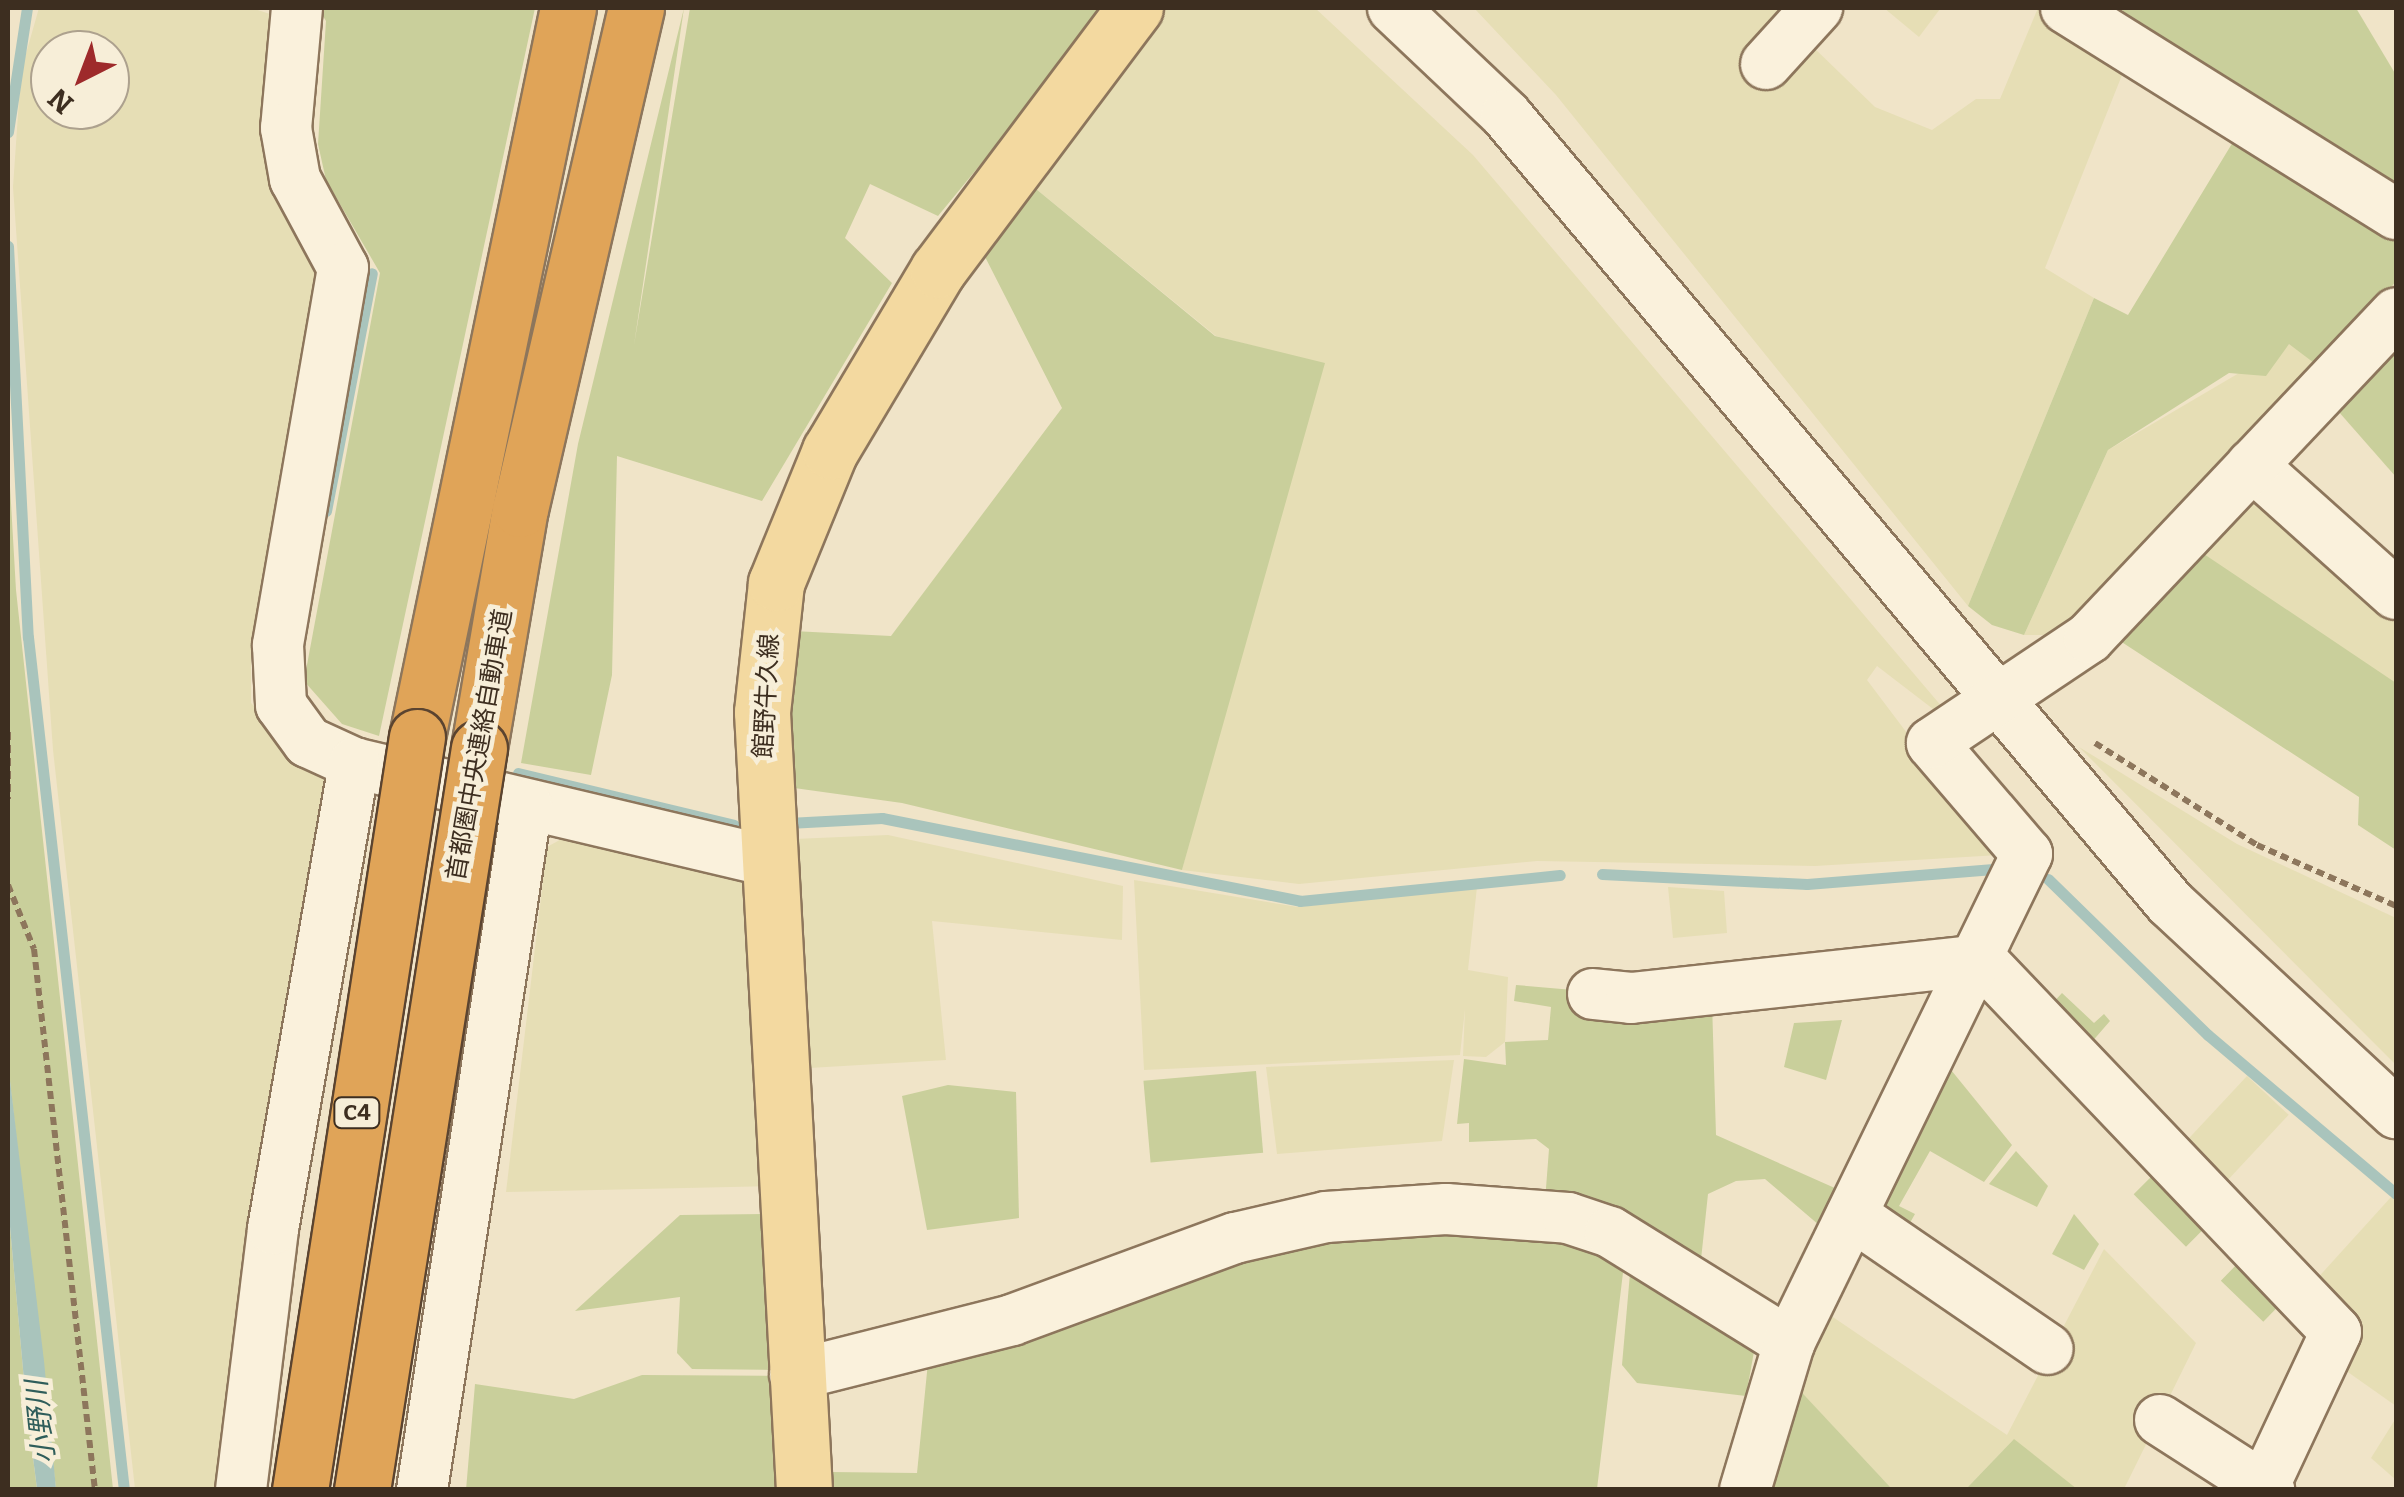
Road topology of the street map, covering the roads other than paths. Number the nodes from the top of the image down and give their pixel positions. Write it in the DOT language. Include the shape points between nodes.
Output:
graph roads {
  1 [pos="297,8"];
  2 [pos="568,8"];
  3 [pos="636,8"];
  4 [pos="1135,8"];
  5 [pos="1392,8"];
  6 [pos="1817,8"];
  7 [pos="2066,8"];
  8 [pos="1766,64"];
  9 [pos="2396,214"];
  10 [pos="2396,313"];
  11 [pos="2252,465"];
  12 [pos="2392,582"];
  13 [pos="1991,698"];
  14 [pos="354,763"];
  15 [pos="527,805"];
  16 [pos="769,860"];
  17 [pos="1981,960"];
  18 [pos="1593,994"];
  19 [pos="2396,1113"];
  20 [pos="1852,1215"];
  21 [pos="1788,1342"];
  22 [pos="2048,1349"];
  23 [pos="794,1375"];
  24 [pos="2160,1420"];
  25 [pos="2266,1488"];
  26 [pos="241,1490"];
  27 [pos="300,1490"];
  28 [pos="362,1490"];
  29 [pos="422,1490"];
  30 [pos="804,1490"];
  31 [pos="1744,1490"];
  1 -- 14 [label="street" via="286,128 295,180 343,268 278,644 281,706 308,742"];
  2 -- 27 [label="highway, C4, bridge" via="417,737"];
  3 -- 28 [label="highway, 首都圏中央連絡自動車道 / C4, bridge" via="520,508"];
  4 -- 16 [label="main road, 館野牛久線" via="938,270 798,517 766,654"];
  5 -- 13 [label="street" via="1506,114"];
  6 -- 8 [label="street"];
  7 -- 9 [label="street"];
  10 -- 11 [label="street"];
  11 -- 12 [label="street"];
  11 -- 13 [label="street" via="2089,638"];
  13 -- 17 [label="street" via="1932,743 2027,854"];
  13 -- 19 [label="street" via="2170,903"];
  14 -- 15 [label="street"];
  14 -- 26 [label="street" via="273,1228"];
  15 -- 16 [label="street"];
  15 -- 29 [label="street"];
  16 -- 23 [label="main road, 館野牛久線"];
  17 -- 18 [label="street" via="1631,998"];
  17 -- 20 [label="street"];
  17 -- 25 [label="street" via="2336,1332"];
  20 -- 21 [label="street"];
  20 -- 22 [label="street"];
  21 -- 23 [label="street" via="1610,1232 1568,1218 1446,1209 1326,1217 1235,1238 1012,1320"];
  21 -- 31 [label="street"];
  23 -- 30 [label="main road, 館野牛久線"];
  24 -- 25 [label="street"];
}
